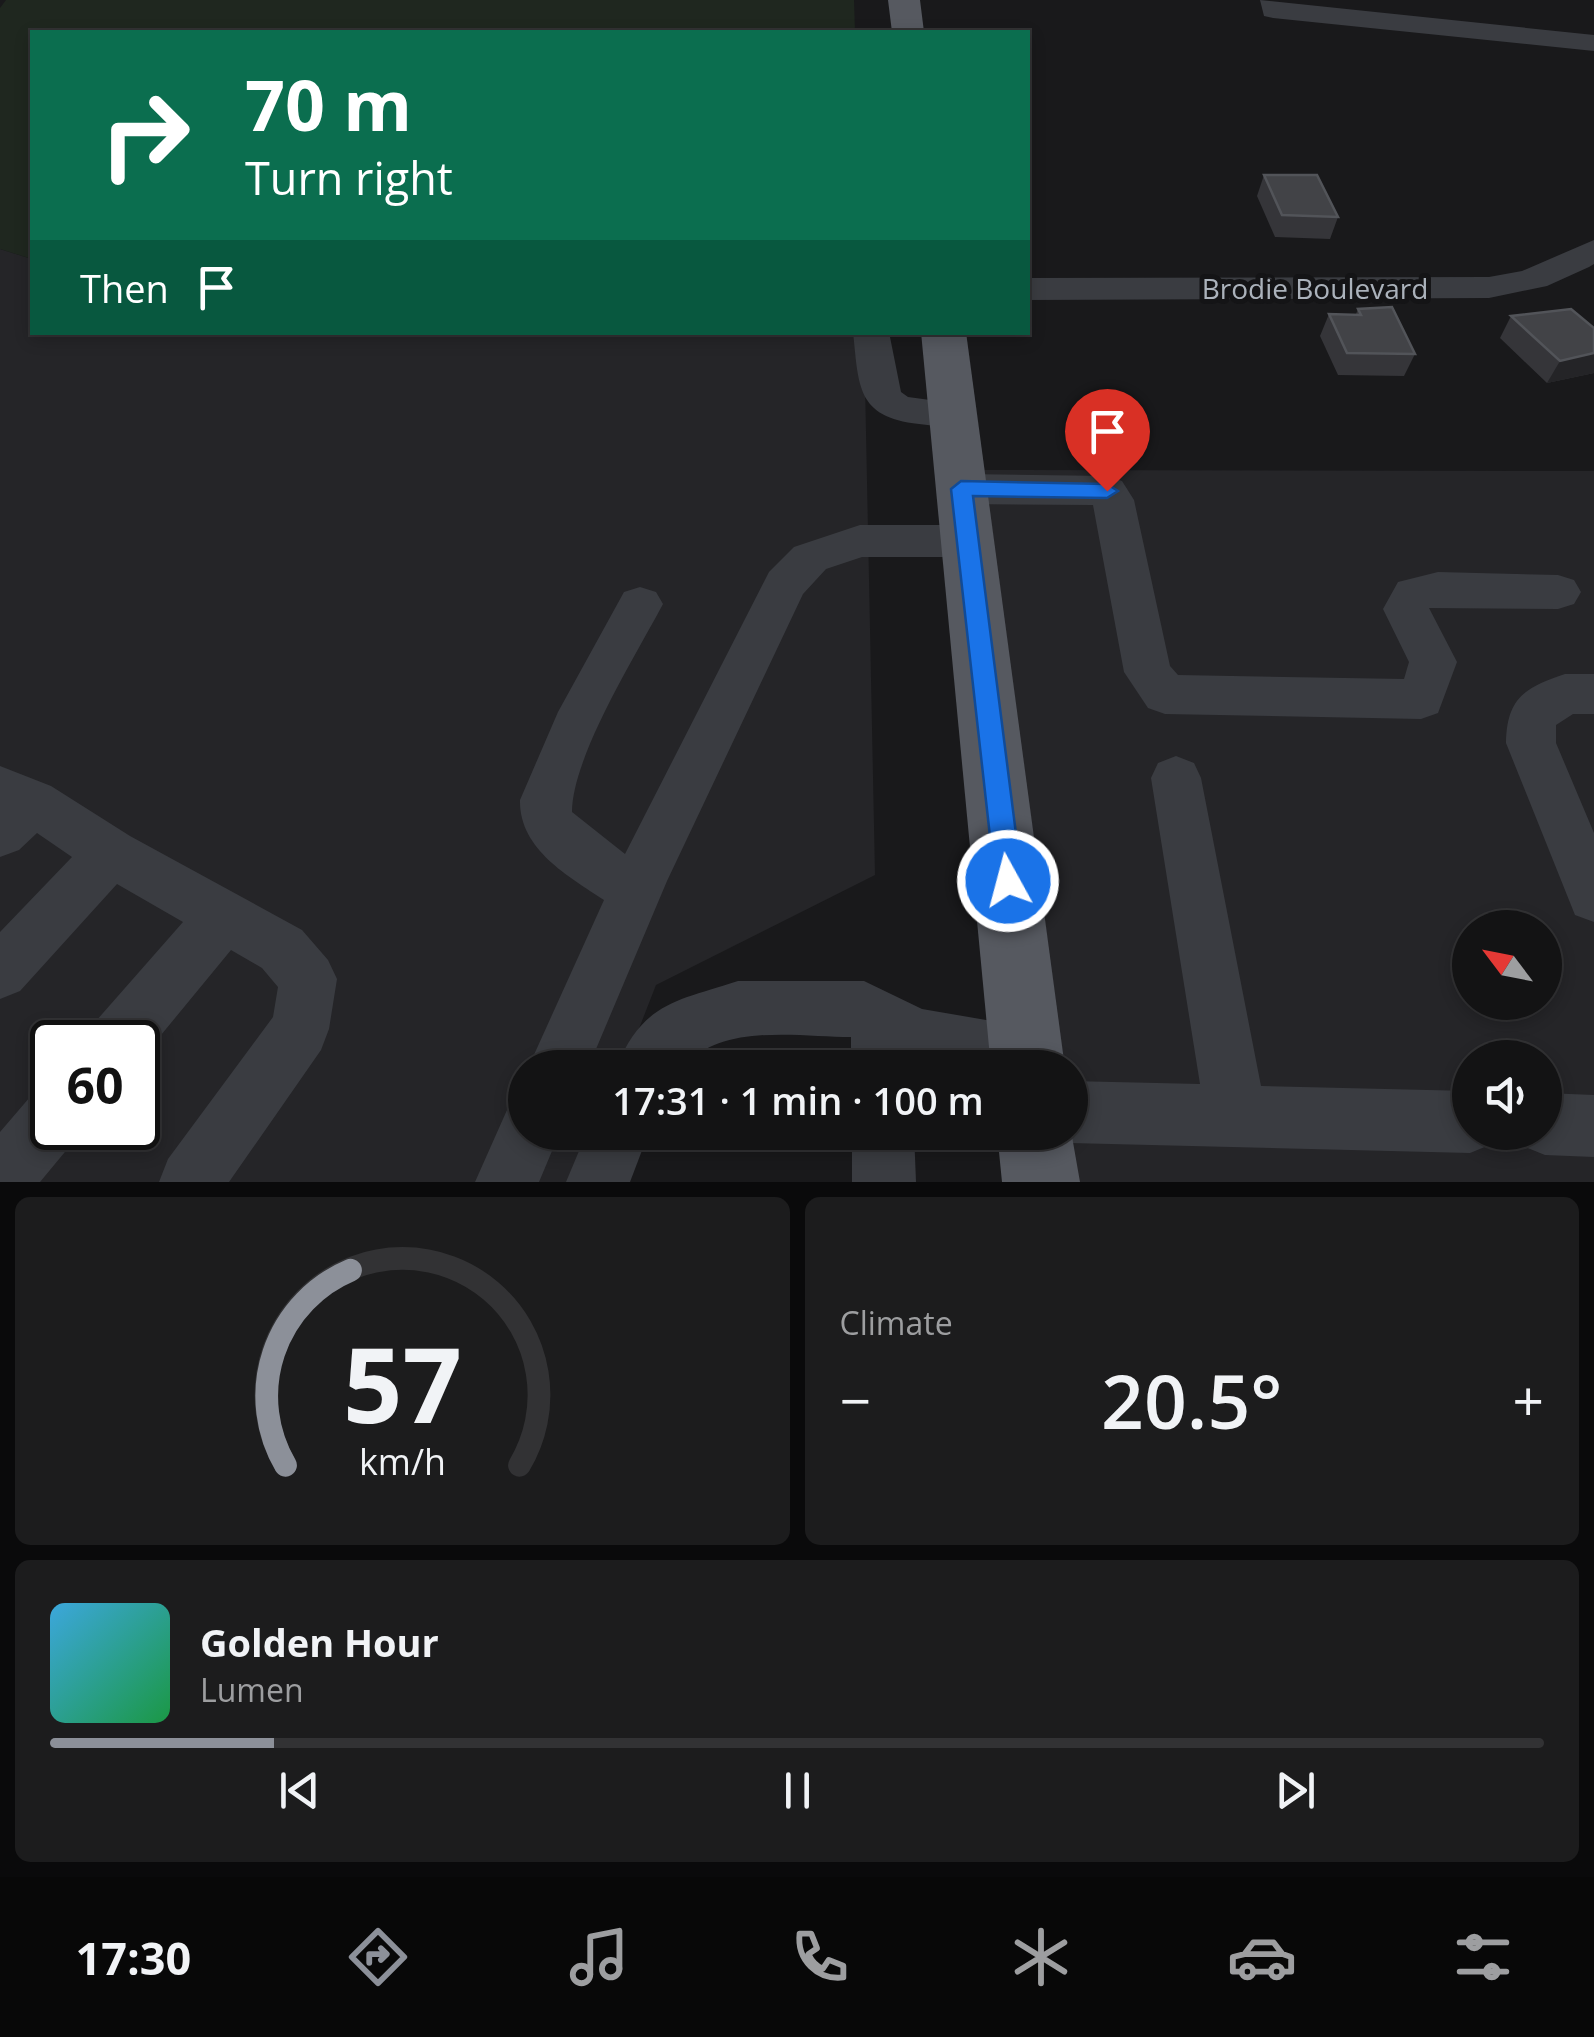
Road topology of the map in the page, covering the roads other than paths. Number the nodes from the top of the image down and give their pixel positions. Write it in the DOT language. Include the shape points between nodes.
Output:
graph roads {
  1 [pos="904,0"];
  2 [pos="1273,5"];
  3 [pos="908,30"];
  4 [pos="1594,43"];
  5 [pos="1594,250"];
  6 [pos="1030,288"];
  7 [pos="871,335"];
  8 [pos="943,335"];
  9 [pos="953,414"];
  10 [pos="964,515"];
  11 [pos="1558,592"];
  12 [pos="640,604"];
  13 [pos="1594,694"];
  14 [pos="1176,778"];
  15 [pos="11,808"];
  16 [pos="112,854"];
  17 [pos="635,891"];
  18 [pos="1594,897"];
  19 [pos="224,916"];
  20 [pos="0,972"];
  21 [pos="136,1020"];
  22 [pos="880,1042"];
  23 [pos="566,1050"];
  24 [pos="660,1050"];
  25 [pos="973,1050"];
  26 [pos="1026,1050"];
  27 [pos="1088,1112"];
  28 [pos="1236,1116"];
  29 [pos="1452,1122"];
  30 [pos="1562,1125"];
  31 [pos="1594,1126"];
  32 [pos="30,1145"];
  33 [pos="521,1150"];
  34 [pos="611,1150"];
  35 [pos="883,1150"];
  36 [pos="1037,1150"];
  37 [pos="0,1181"];
  38 [pos="191,1182"];
  39 [pos="507,1182"];
  40 [pos="598,1182"];
  41 [pos="884,1182"];
  42 [pos="1041,1182"];
  1 -- 3 [label="main road"];
  2 -- 4 [label="street"];
  5 -- 6 [label="street, Brodie Boulevard" via="1556,274 1468,290"];
  7 -- 9 [label="street" via="887,406"];
  8 -- 9 [label="main road"];
  9 -- 10 [label="main road"];
  10 -- 11 [label="street" via="1107,491 1148,672 1164,694 1421,699 1433,662 1406,609 1414,594"];
  10 -- 17 [label="street" via="810,558 785,584"];
  10 -- 26 [label="main road"];
  12 -- 17 [label="street" via="544,801 563,838"];
  13 -- 18 [label="street" via="1565,694 1530,715 1531,742"];
  14 -- 28 [label="street"];
  15 -- 16 [label="street"];
  16 -- 19 [label="street"];
  16 -- 20 [label="street"];
  17 -- 23 [label="street"];
  19 -- 21 [label="street"];
  19 -- 38 [label="street" via="282,949 308,978 300,1029"];
  22 -- 24 [label="street" via="864,1009 738,1009 676,1030"];
  22 -- 25 [label="street" via="915,1037"];
  27 -- 28 [label="street"];
  28 -- 29 [label="street"];
  30 -- 31 [label="street"];
  32 -- 37 [label="street"];
  33 -- 39 [label="street"];
  34 -- 40 [label="street"];
  35 -- 41 [label="street"];
  36 -- 42 [label="main road"];
}
